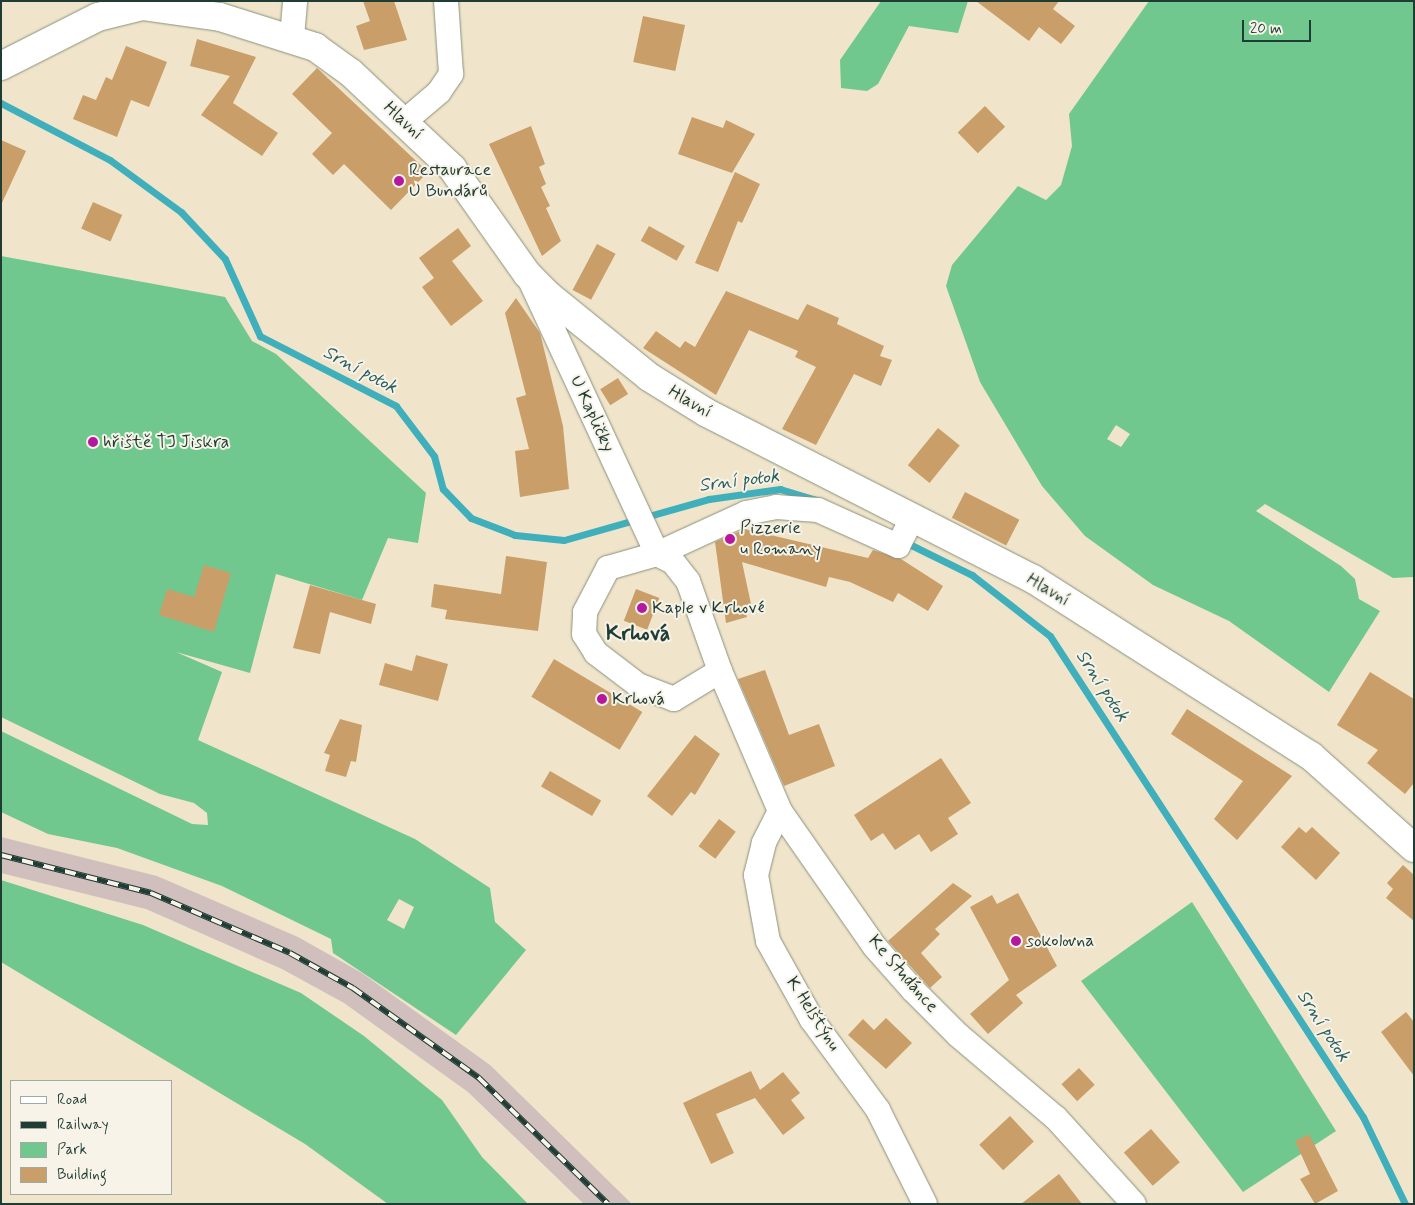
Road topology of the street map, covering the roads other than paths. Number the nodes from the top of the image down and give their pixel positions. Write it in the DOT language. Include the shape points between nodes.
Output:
graph roads {
  1 [pos="295,1"];
  2 [pos="446,1"];
  3 [pos="292,37"];
  4 [pos="1,66"];
  5 [pos="405,121"];
  6 [pos="527,274"];
  7 [pos="906,531"];
  8 [pos="652,544"];
  9 [pos="720,671"];
  10 [pos="780,811"];
  11 [pos="1414,848"];
  12 [pos="925,1204"];
  13 [pos="1134,1204"];
  1 -- 3 [label="street"];
  2 -- 5 [label="street" via="452,74 439,92"];
  3 -- 4 [label="street, Hlavní" via="202,13 142,6 98,17"];
  3 -- 5 [label="street, Hlavní" via="337,61"];
  5 -- 6 [label="street, Hlavní" via="464,183"];
  6 -- 7 [label="street, Hlavní" via="610,348 676,395"];
  6 -- 8 [label="street, U Kapličky"];
  7 -- 8 [label="street" via="818,510 776,507 746,513"];
  7 -- 11 [label="street, Hlavní" via="1033,580 1302,750"];
  8 -- 9 [label="street" via="688,581"];
  8 -- 9 [label="street" via="608,568 585,612 584,634 596,653 660,696 674,699"];
  9 -- 10 [label="street, Ke Studánce"];
  10 -- 12 [label="street, K Helštýnu" via="764,843 756,875 768,941 812,1020 878,1110"];
  10 -- 13 [label="street, Ke Studánce" via="875,947 913,990 958,1035 1056,1118"];
}
